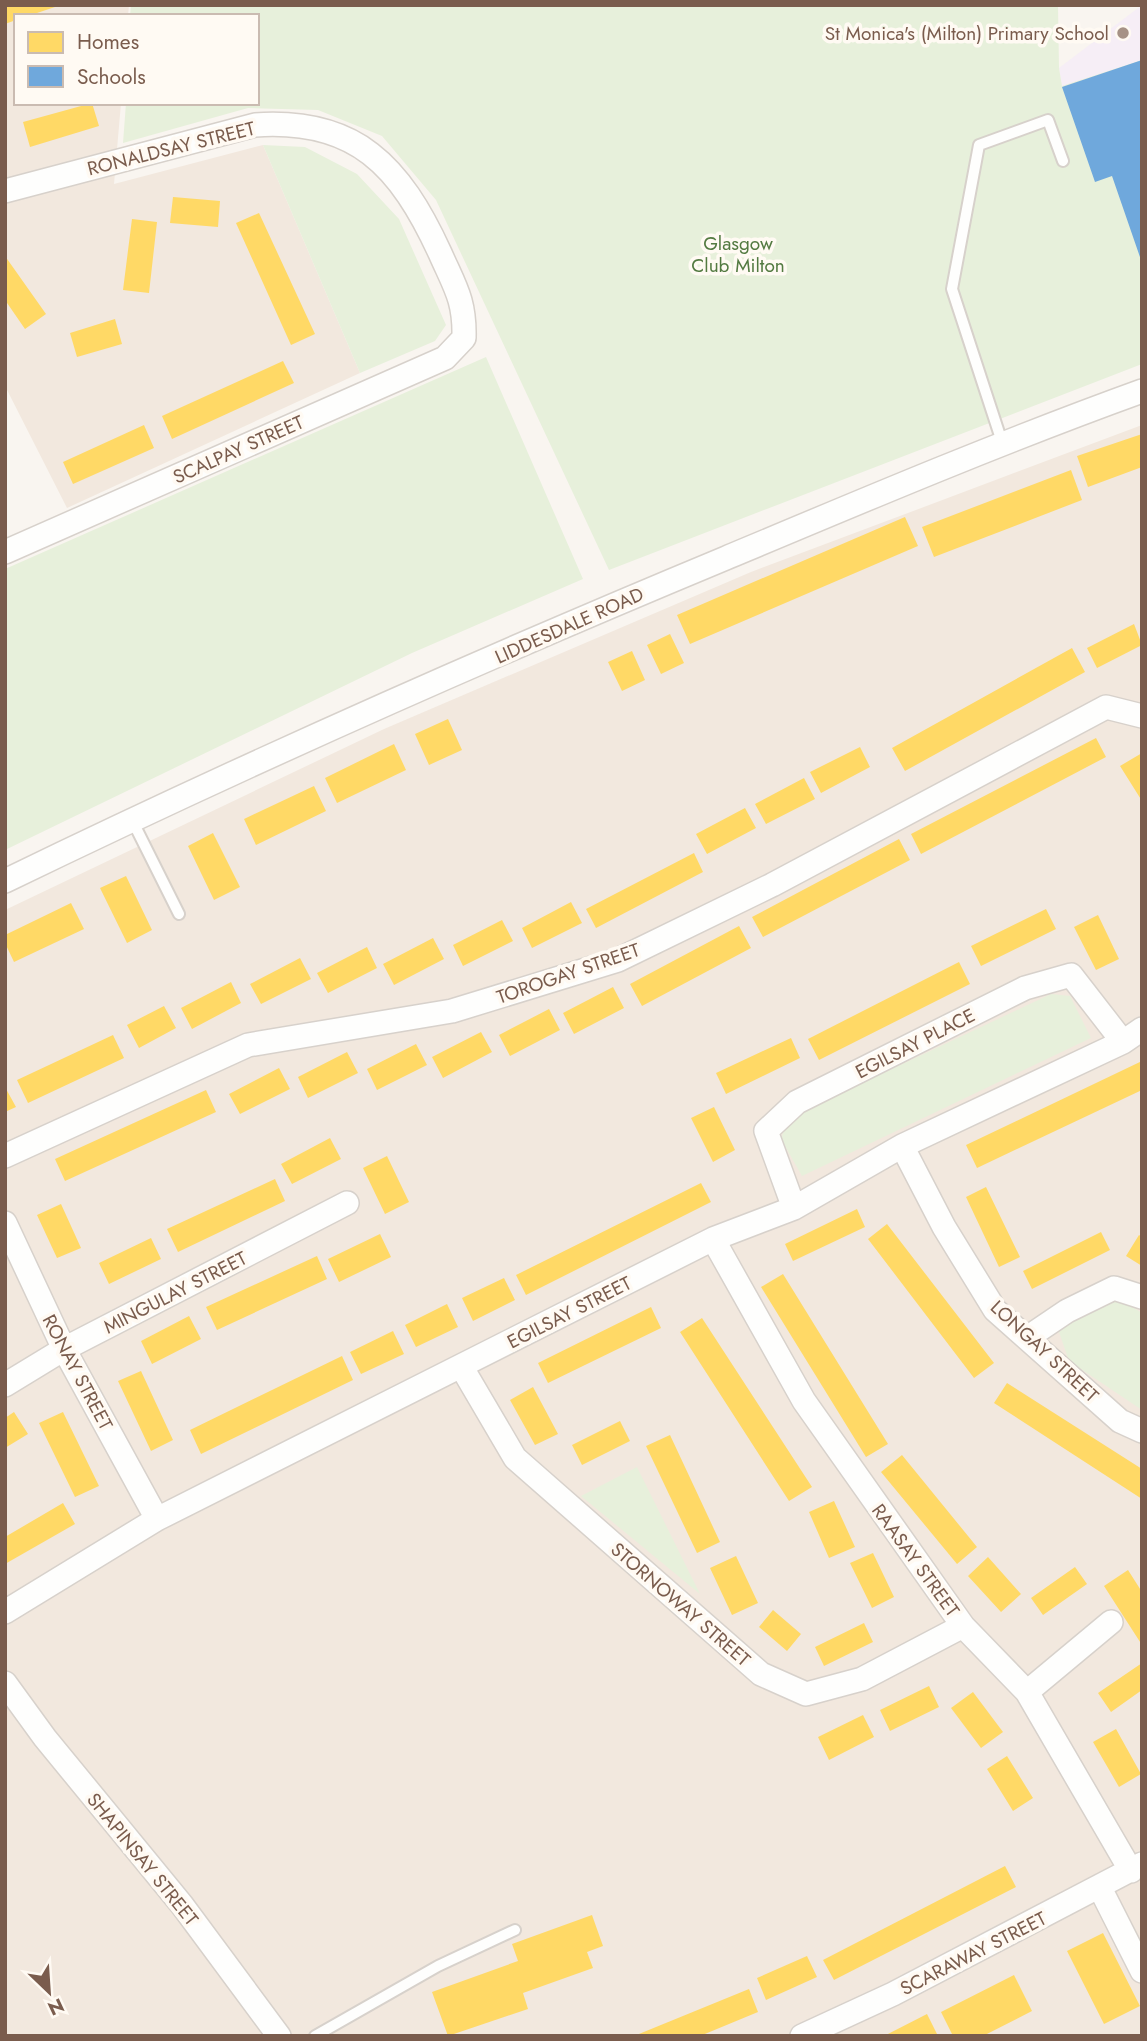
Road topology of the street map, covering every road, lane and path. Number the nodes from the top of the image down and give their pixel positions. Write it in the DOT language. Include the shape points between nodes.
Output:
graph roads {
  1 [pos="1063,161"];
  2 [pos="5,191"];
  3 [pos="464,338"];
  4 [pos="1142,391"];
  5 [pos="1002,442"];
  6 [pos="5,552"];
  7 [pos="1142,716"];
  8 [pos="132,820"];
  9 [pos="5,881"];
  10 [pos="179,914"];
  11 [pos="1132,1035"];
  12 [pos="902,1146"];
  13 [pos="5,1156"];
  14 [pos="347,1203"];
  15 [pos="794,1208"];
  16 [pos="5,1223"];
  17 [pos="713,1240"];
  18 [pos="1142,1297"];
  19 [pos="1027,1338"];
  20 [pos="64,1349"];
  21 [pos="461,1366"];
  22 [pos="5,1385"];
  23 [pos="1142,1431"];
  24 [pos="157,1519"];
  25 [pos="5,1612"];
  26 [pos="1111,1622"];
  27 [pos="963,1626"];
  28 [pos="5,1683"];
  29 [pos="1027,1692"];
  30 [pos="1136,1868"];
  31 [pos="1100,1888"];
  32 [pos="515,1930"];
  33 [pos="1142,1971"];
  34 [pos="279,2036"];
  35 [pos="315,2036"];
  36 [pos="802,2036"];
  1 -- 5 [label="lane" via="1048,120 979,145 952,289"];
  2 -- 3 [label="street, RONALDSAY STREET" via="255,125 284,123 343,135 373,153 419,208 465,309"];
  3 -- 6 [label="street, SCALPAY STREET" via="445,358"];
  4 -- 5 [label="street, LIDDESDALE ROAD"];
  5 -- 8 [label="street, LIDDESDALE ROAD" via="604,608"];
  7 -- 13 [label="street, TOROGAY STREET" via="1106,707 772,885 618,960 452,1012 248,1045"];
  8 -- 9 [label="street, LIDDESDALE ROAD"];
  8 -- 10 [label="lane"];
  11 -- 12 [label="street, EGILSAY STREET"];
  11 -- 15 [label="street, EGILSAY PLACE" via="1071,975 1025,988 797,1102 766,1131"];
  12 -- 15 [label="street, EGILSAY STREET"];
  12 -- 19 [label="street, LONGAY STREET" via="995,1310"];
  14 -- 20 [label="street, MINGULAY STREET"];
  15 -- 17 [label="street, EGILSAY STREET"];
  16 -- 20 [label="street, RONAY STREET"];
  17 -- 21 [label="street, EGILSAY STREET"];
  17 -- 27 [label="street, RAASAY STREET" via="804,1401"];
  18 -- 19 [label="street" via="1114,1288"];
  19 -- 23 [label="street, LONGAY STREET" via="1120,1421"];
  20 -- 22 [label="street, MINGULAY STREET"];
  20 -- 24 [label="street, RONAY STREET"];
  21 -- 24 [label="street, EGILSAY STREET"];
  21 -- 27 [label="street, STORNOWAY STREET" via="515,1458 761,1674 806,1694 862,1679"];
  24 -- 25 [label="street, EGILSAY STREET"];
  26 -- 29 [label="street"];
  27 -- 29 [label="street, RAASAY STREET"];
  28 -- 34 [label="street, SHAPINSAY STREET" via="182,1905"];
  29 -- 30 [label="street, RAASAY STREET"];
  30 -- 31 [label="street, SCARAWAY STREET"];
  31 -- 33 [label="street"];
  31 -- 36 [label="street, SCARAWAY STREET"];
  32 -- 35 [label="lane" via="438,1966"];
}
